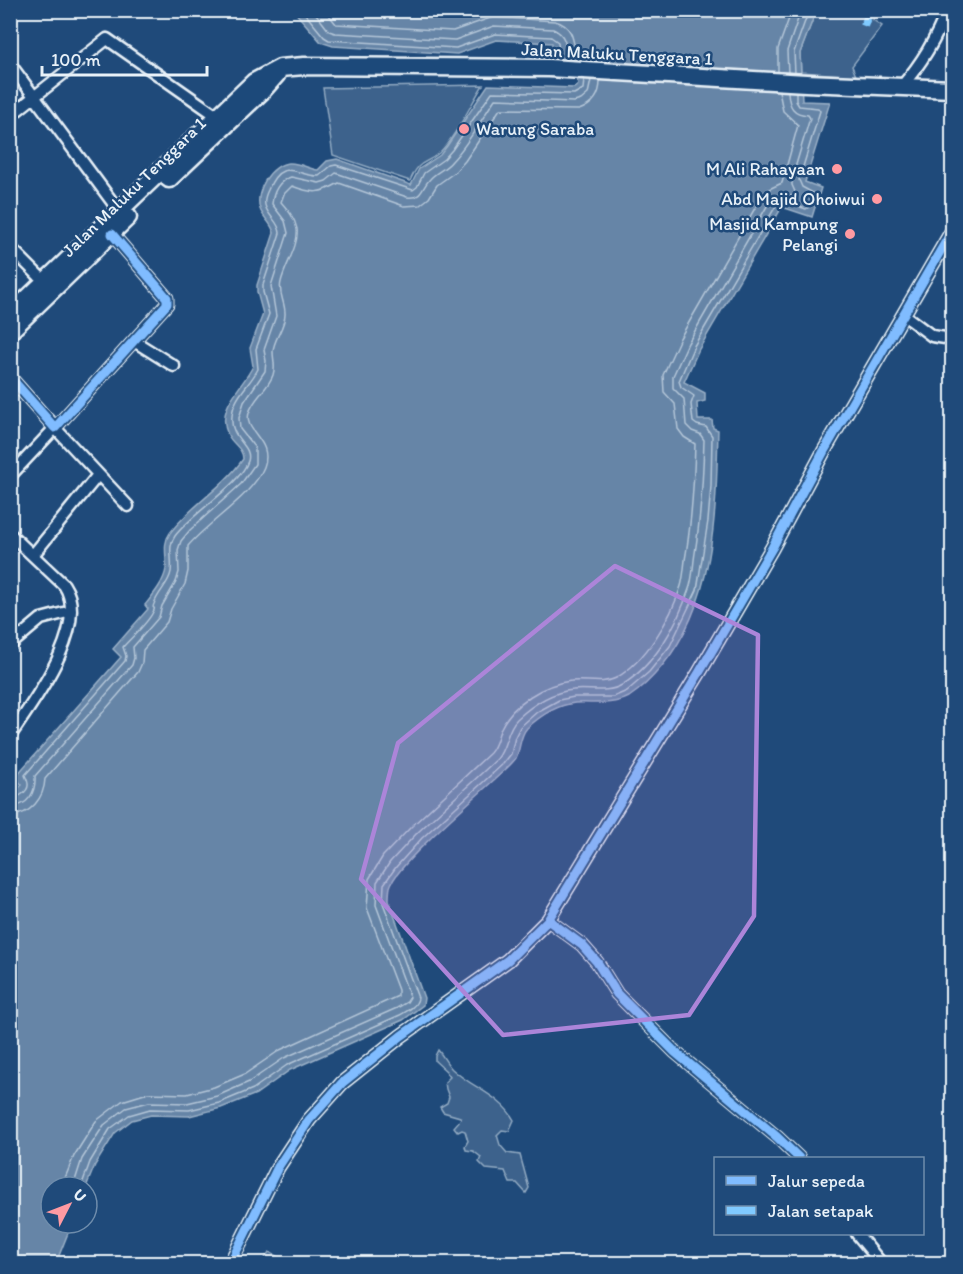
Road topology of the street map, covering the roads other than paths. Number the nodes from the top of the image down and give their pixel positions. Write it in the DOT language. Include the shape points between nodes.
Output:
graph roads {
  1 [pos="947,10"];
  2 [pos="10,64"];
  3 [pos="280,68"];
  4 [pos="901,87"];
  5 [pos="952,89"];
  6 [pos="36,97"];
  7 [pos="10,116"];
  8 [pos="217,116"];
  9 [pos="119,211"];
  10 [pos="952,231"];
  11 [pos="112,234"];
  12 [pos="10,247"];
  13 [pos="49,286"];
  14 [pos="10,315"];
  15 [pos="904,315"];
  16 [pos="10,331"];
  17 [pos="952,339"];
  18 [pos="135,342"];
  19 [pos="174,366"];
  20 [pos="10,377"];
  21 [pos="55,428"];
  22 [pos="98,475"];
  23 [pos="10,476"];
  24 [pos="128,506"];
  25 [pos="10,534"];
  26 [pos="33,555"];
  27 [pos="71,611"];
  28 [pos="10,645"];
  29 [pos="10,736"];
  30 [pos="548,920"];
  31 [pos="798,1157"];
  32 [pos="858,1235"];
  33 [pos="230,1263"];
  34 [pos="882,1263"];
  1 -- 4 [label="street" via="921,64"];
  2 -- 6 [label="street"];
  3 -- 4 [label="highway, Jalan Maluku Tenggara 1" via="549,68"];
  3 -- 8 [label="highway, Jalan Maluku Tenggara 1" via="261,76"];
  3 -- 11 [label="highway, Jalan Maluku Tenggara 1" via="262,91"];
  4 -- 5 [label="highway, Jalan Maluku Tenggara 1"];
  6 -- 7 [label="street"];
  6 -- 8 [label="street" via="107,39"];
  6 -- 9 [label="street"];
  8 -- 9 [label="highway, Jalan Maluku Tenggara 1"];
  9 -- 13 [label="highway, Jalan Maluku Tenggara 1"];
  10 -- 15 [label="street"];
  11 -- 13 [label="highway, Jalan Maluku Tenggara 1"];
  11 -- 18 [label="street" via="168,301"];
  12 -- 13 [label="street"];
  13 -- 14 [label="highway, Jalan Maluku Tenggara 1"];
  13 -- 16 [label="highway, Jalan Maluku Tenggara 1"];
  15 -- 17 [label="street" via="932,336"];
  15 -- 30 [label="street" via="733,615"];
  18 -- 19 [label="street"];
  18 -- 21 [label="street"];
  20 -- 21 [label="street"];
  21 -- 22 [label="street"];
  21 -- 23 [label="street"];
  22 -- 24 [label="street"];
  22 -- 26 [label="street"];
  25 -- 26 [label="street"];
  26 -- 27 [label="street" via="64,585"];
  27 -- 28 [label="street" via="41,619"];
  27 -- 29 [label="street" via="66,639 53,670"];
  30 -- 31 [label="street" via="582,945 617,993 675,1052"];
  30 -- 33 [label="street" via="508,960 342,1083 309,1120 278,1167"];
  32 -- 34 [label="street"];
}
